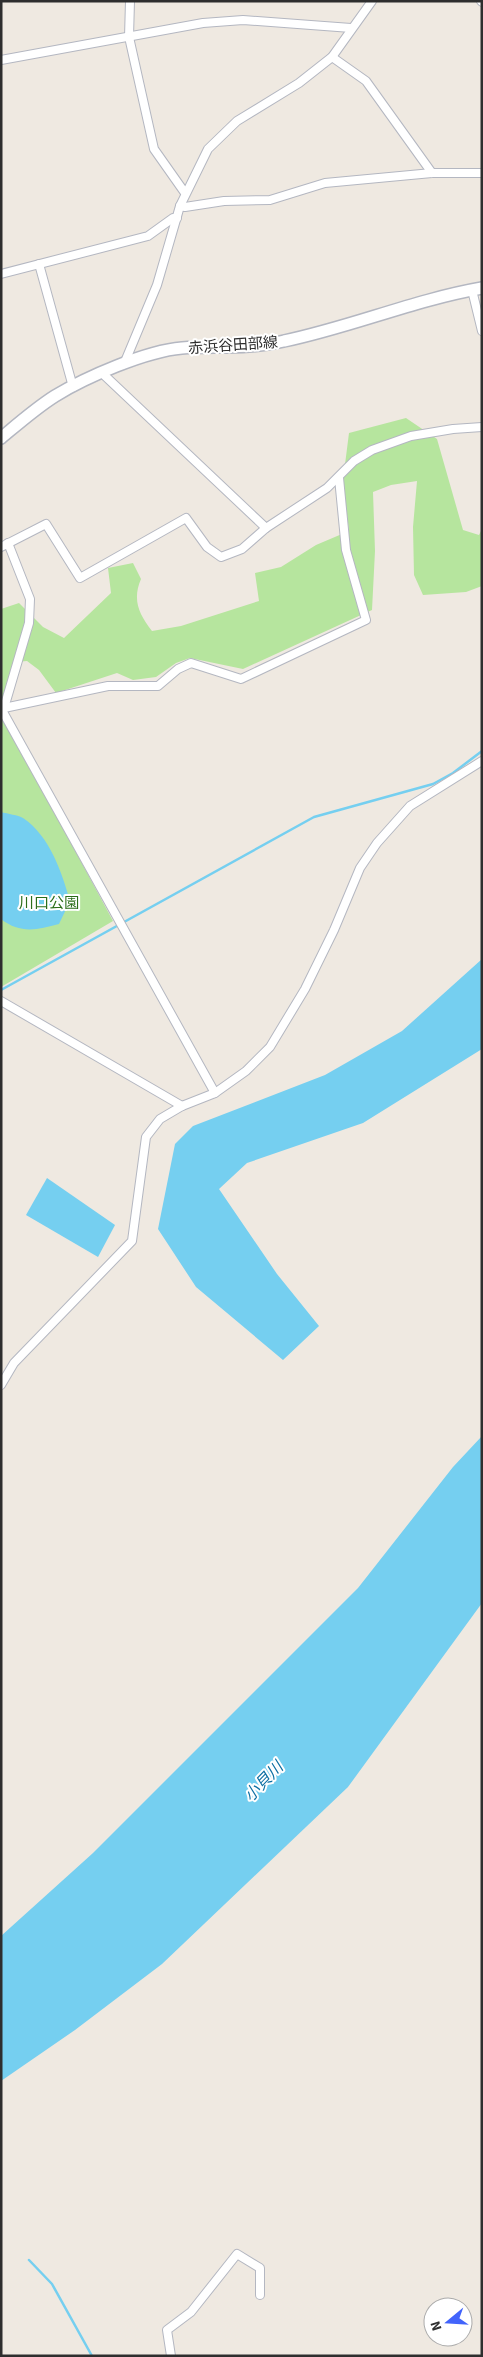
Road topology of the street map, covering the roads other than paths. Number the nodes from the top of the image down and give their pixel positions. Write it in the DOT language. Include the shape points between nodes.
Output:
graph roads {
  1 [pos="130,1"];
  2 [pos="372,1"];
  3 [pos="351,28"];
  4 [pos="129,37"];
  5 [pos="332,57"];
  6 [pos="1,60"];
  7 [pos="432,173"];
  8 [pos="482,173"];
  9 [pos="185,193"];
  10 [pos="180,206"];
  11 [pos="177,218"];
  12 [pos="39,264"];
  13 [pos="1,274"];
  14 [pos="477,289"];
  15 [pos="482,331"];
  16 [pos="124,364"];
  17 [pos="103,374"];
  18 [pos="73,387"];
  19 [pos="482,428"];
  20 [pos="1,438"];
  21 [pos="339,478"];
  22 [pos="266,528"];
  23 [pos="5,545"];
  24 [pos="2,708"];
  25 [pos="482,761"];
  26 [pos="1,1001"];
  27 [pos="215,1092"];
  28 [pos="182,1106"];
  29 [pos="1,1385"];
  30 [pos="260,2295"];
  31 [pos="171,2356"];
  1 -- 4 [label="street"];
  2 -- 3 [label="street"];
  3 -- 4 [label="street" via="243,20 203,23"];
  3 -- 5 [label="street"];
  4 -- 6 [label="street"];
  4 -- 9 [label="street" via="154,149"];
  5 -- 7 [label="street" via="366,81"];
  5 -- 9 [label="street" via="223,133 208,149"];
  7 -- 8 [label="street"];
  7 -- 10 [label="street" via="325,183 270,200"];
  9 -- 10 [label="street"];
  10 -- 11 [label="street"];
  11 -- 12 [label="street" via="148,236"];
  11 -- 16 [label="street" via="157,285"];
  12 -- 13 [label="street"];
  12 -- 18 [label="street"];
  14 -- 15 [label="street"];
  14 -- 16 [label="main road, 赤浜谷田部線" via="432,298 282,342 182,348"];
  16 -- 17 [label="main road, 赤浜谷田部線"];
  17 -- 18 [label="main road, 赤浜谷田部線"];
  17 -- 22 [label="street"];
  18 -- 20 [label="main road, 赤浜谷田部線" via="34,411"];
  19 -- 21 [label="street" via="411,436 354,461"];
  21 -- 22 [label="street"];
  21 -- 24 [label="street" via="346,550 366,620 241,679 191,663 178,669 158,686 108,686"];
  22 -- 23 [label="street" via="242,549 221,557 207,547 186,518 80,578 46,524"];
  23 -- 24 [label="street" via="30,599 29,623"];
  24 -- 27 [label="street"];
  25 -- 27 [label="street" via="410,806 377,843 360,868 305,989 270,1047 246,1071"];
  26 -- 28 [label="street"];
  27 -- 28 [label="street"];
  28 -- 29 [label="street" via="160,1119 146,1137 132,1242 14,1362"];
  30 -- 31 [label="street" via="260,2268 237,2254 191,2312 167,2330"];
}
